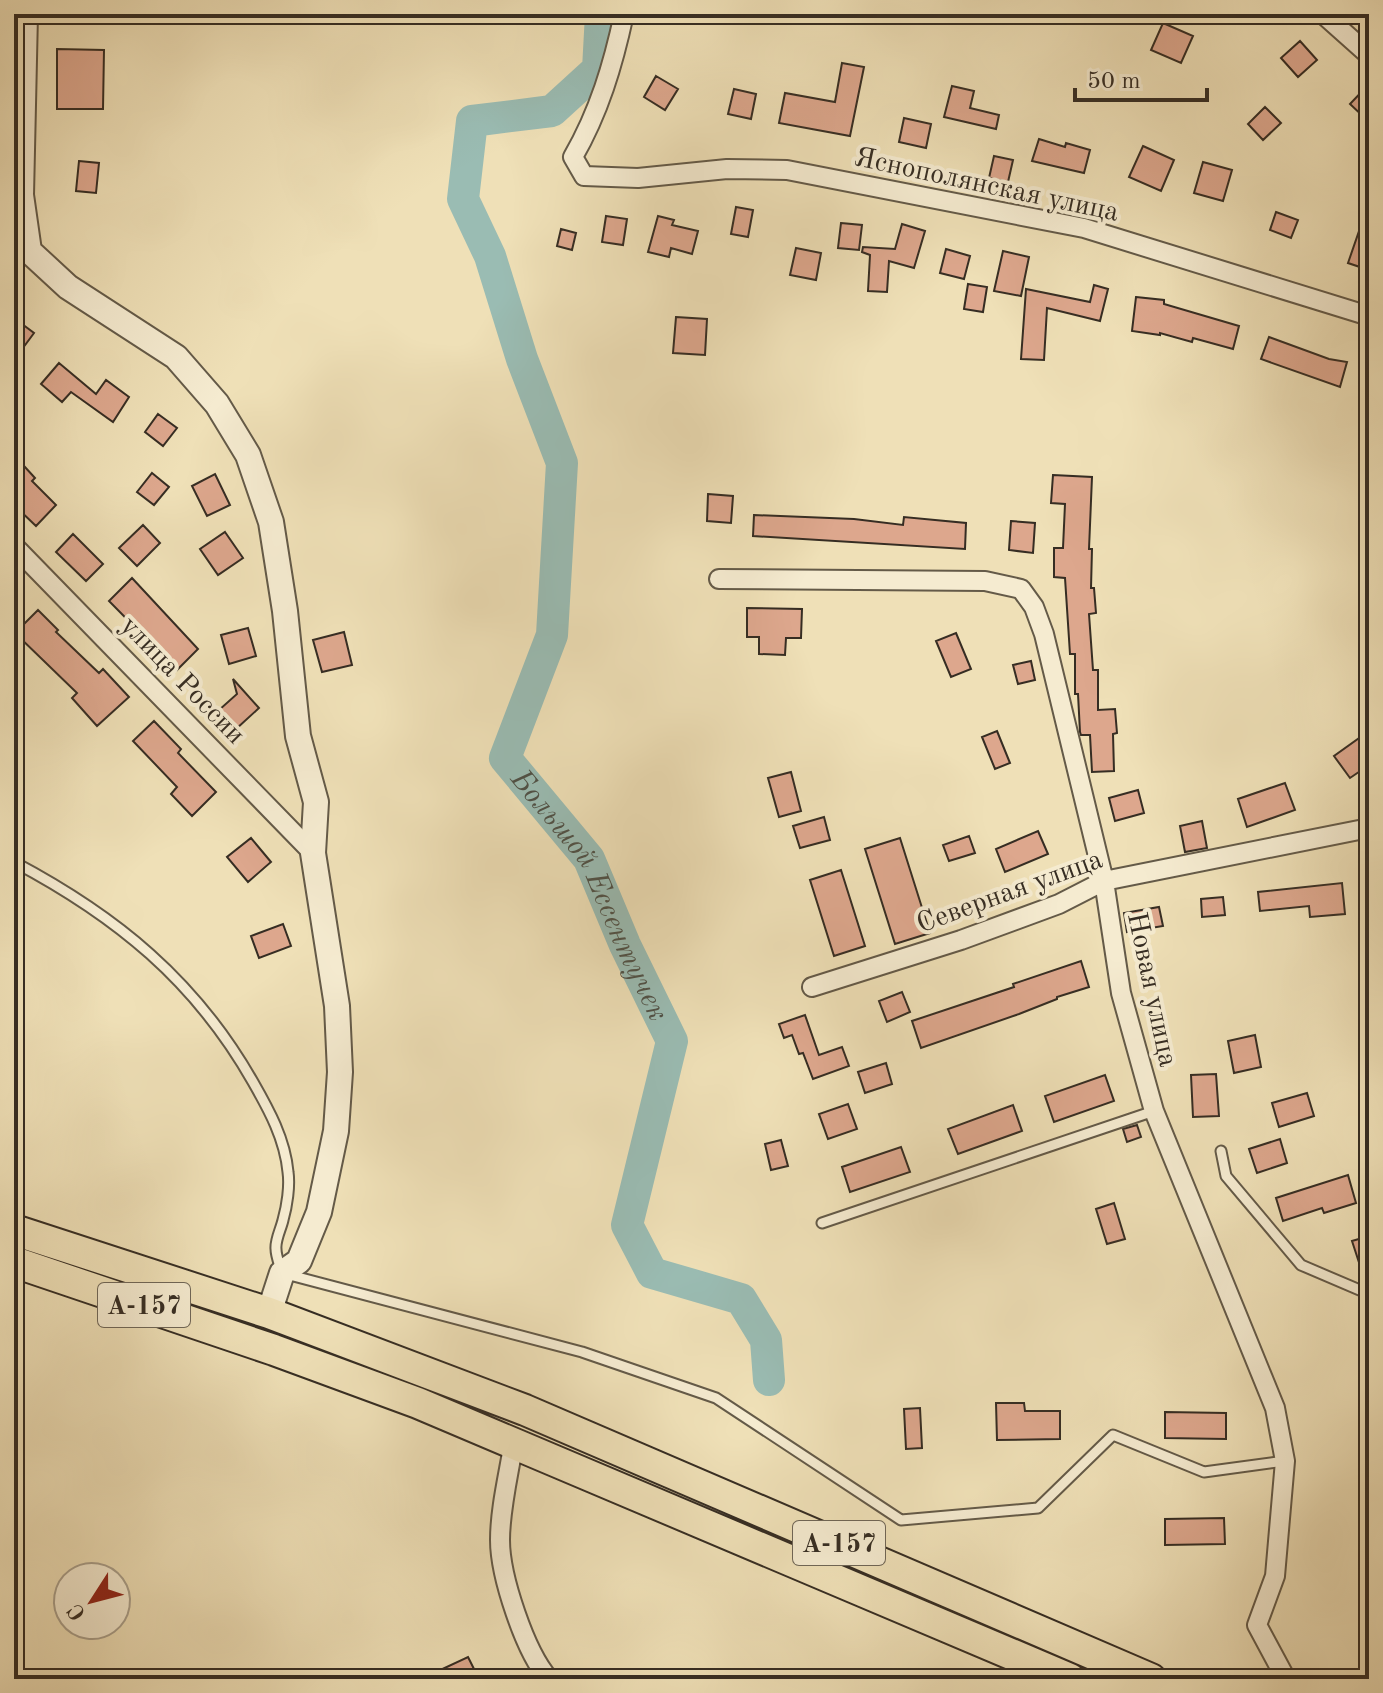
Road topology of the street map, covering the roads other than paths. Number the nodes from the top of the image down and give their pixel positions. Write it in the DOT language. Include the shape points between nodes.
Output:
graph roads {
  1 [pos="624,14"];
  2 [pos="1323,14"];
  3 [pos="21,27"];
  4 [pos="1369,55"];
  5 [pos="21,248"];
  6 [pos="1369,316"];
  7 [pos="14,546"];
  8 [pos="719,579"];
  9 [pos="1369,828"];
  10 [pos="313,853"];
  11 [pos="14,862"];
  12 [pos="1104,881"];
  13 [pos="812,987"];
  14 [pos="1154,1111"];
  15 [pos="1221,1151"];
  16 [pos="822,1223"];
  17 [pos="14,1230"];
  18 [pos="14,1262"];
  19 [pos="282,1273"];
  20 [pos="1369,1294"];
  21 [pos="269,1313"];
  22 [pos="514,1441"];
  23 [pos="1285,1461"];
  24 [pos="549,1679"];
  25 [pos="1070,1679"];
  26 [pos="1151,1679"];
  27 [pos="1286,1679"];
  1 -- 6 [label="street, Яснополянская улица" via="613,65 573,157 584,176 787,170 1084,228"];
  2 -- 4 [label="street"];
  3 -- 5 [label="street"];
  5 -- 10 [label="street" via="68,287 176,357 217,404 248,455 271,522 298,736 316,802"];
  7 -- 10 [label="street, улица России"];
  8 -- 12 [label="street, Новая улица" via="985,581 1021,589 1044,634"];
  9 -- 12 [label="street, Северная улица"];
  10 -- 19 [label="street" via="337,1006 336,1131 319,1212 299,1261"];
  11 -- 19 [label="lane" via="141,943 185,986 236,1053 280,1136 289,1174 275,1247"];
  12 -- 13 [label="street, Северная улица" via="961,940"];
  12 -- 14 [label="street, Новая улица" via="1121,993"];
  14 -- 16 [label="lane"];
  14 -- 23 [label="street, Новая улица" via="1275,1408"];
  15 -- 20 [label="lane" via="1226,1176 1301,1265"];
  17 -- 21 [label="main road, А-157"];
  18 -- 22 [label="main road, А-157" via="274,1350"];
  19 -- 21 [label="street"];
  19 -- 23 [label="lane" via="582,1352 716,1398 901,1520 1038,1508 1113,1435 1204,1472"];
  21 -- 26 [label="main road, А-157" via="540,1416"];
  22 -- 24 [label="street" via="500,1540 519,1623"];
  22 -- 25 [label="main road, А-157"];
  23 -- 27 [label="street, Новая улица" via="1275,1576 1257,1625"];
}
